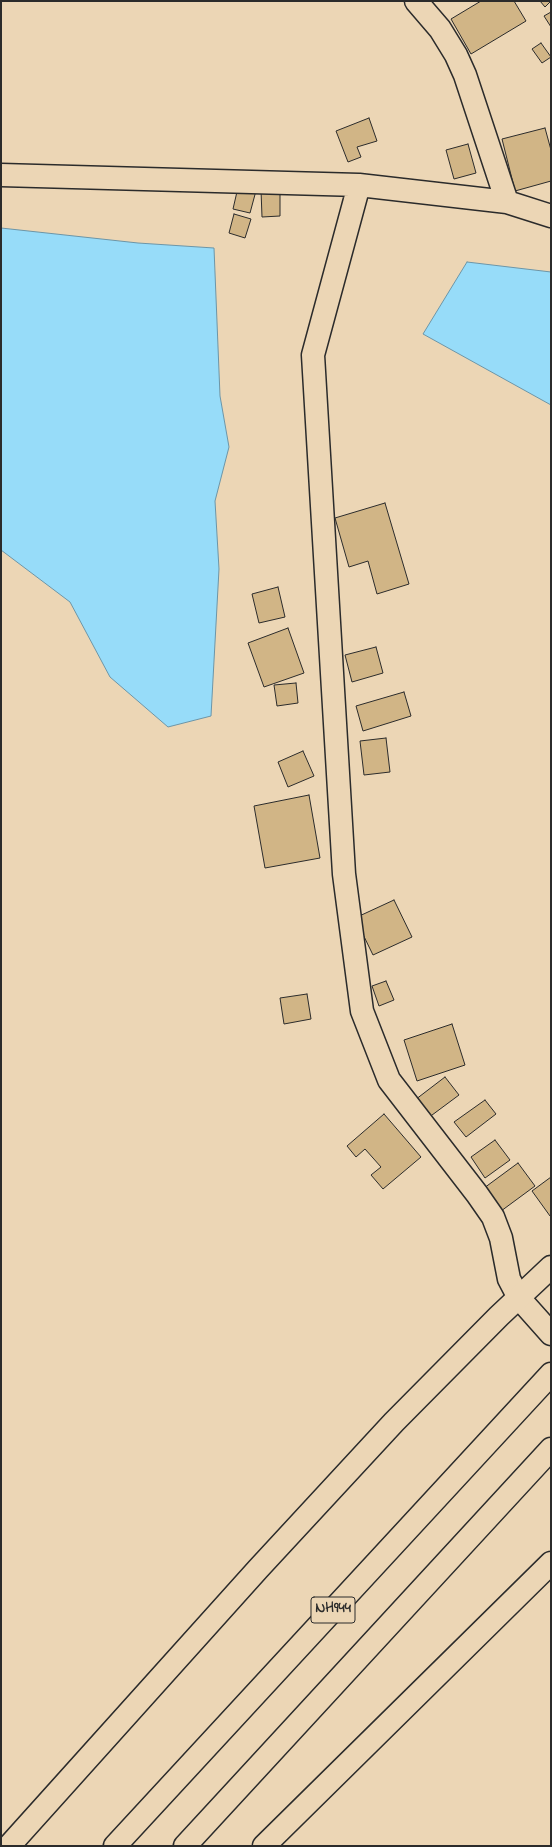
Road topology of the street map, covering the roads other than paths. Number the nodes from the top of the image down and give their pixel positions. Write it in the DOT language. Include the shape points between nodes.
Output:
graph roads {
  1 [pos="416,1"];
  2 [pos="1,175"];
  3 [pos="359,185"];
  4 [pos="507,202"];
  5 [pos="551,216"];
  6 [pos="551,1267"];
  7 [pos="519,1298"];
  8 [pos="551,1334"];
  9 [pos="551,1374"];
  10 [pos="551,1449"];
  11 [pos="551,1563"];
  12 [pos="9,1846"];
  13 [pos="115,1846"];
  14 [pos="185,1846"];
  15 [pos="264,1846"];
  1 -- 4 [label="main road" via="440,29 465,75"];
  2 -- 3 [label="main road"];
  3 -- 4 [label="main road"];
  3 -- 7 [label="main road" via="312,355 344,874 362,1011 389,1080 493,1217 501,1238 509,1279"];
  4 -- 5 [label="main road"];
  6 -- 7 [label="main road"];
  7 -- 8 [label="main road"];
  7 -- 12 [label="main road" via="394,1422"];
  9 -- 13 [label="main road, NH944 / NH944"];
  10 -- 14 [label="main road"];
  11 -- 15 [label="main road"];
}
